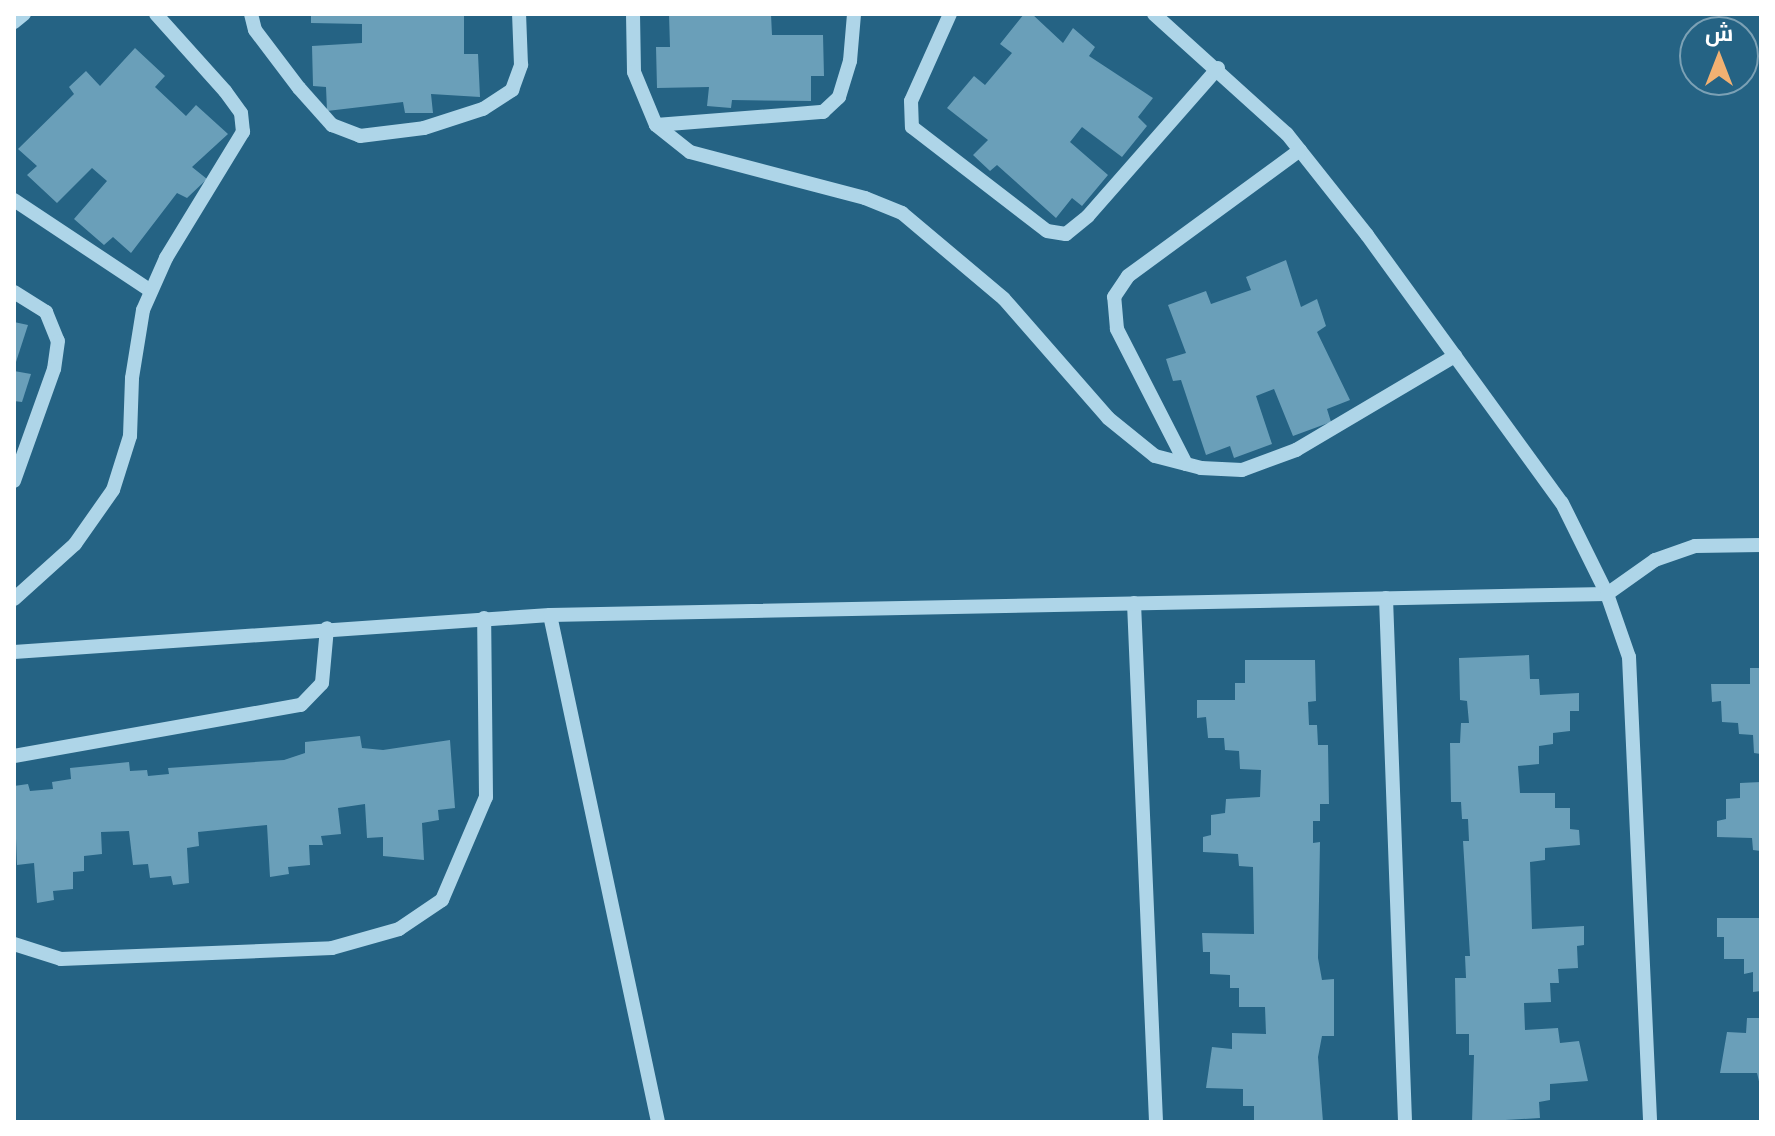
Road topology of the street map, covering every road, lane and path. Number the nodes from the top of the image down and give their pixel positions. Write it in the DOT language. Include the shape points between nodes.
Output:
graph roads {
  1 [pos="24,14"];
  2 [pos="156,14"];
  3 [pos="251,14"];
  4 [pos="519,14"];
  5 [pos="633,14"];
  6 [pos="854,14"];
  7 [pos="950,14"];
  8 [pos="1154,14"];
  9 [pos="14,22"];
  10 [pos="1218,68"];
  11 [pos="656,125"];
  12 [pos="1300,150"];
  13 [pos="14,200"];
  14 [pos="151,291"];
  15 [pos="14,292"];
  16 [pos="1455,356"];
  17 [pos="1186,464"];
  18 [pos="14,481"];
  19 [pos="1761,545"];
  20 [pos="1607,594"];
  21 [pos="1386,598"];
  22 [pos="14,599"];
  23 [pos="1134,603"];
  24 [pos="550,615"];
  25 [pos="484,618"];
  26 [pos="327,628"];
  27 [pos="14,652"];
  28 [pos="14,756"];
  29 [pos="14,944"];
  30 [pos="658,1122"];
  31 [pos="1156,1122"];
  32 [pos="1405,1122"];
  33 [pos="1650,1122"];
  1 -- 9 [label="street"];
  2 -- 14 [label="street" via="225,91 241,113 243,132"];
  3 -- 4 [label="street" via="255,30 332,125 360,136 424,128 483,109 512,90 521,65"];
  5 -- 11 [label="street" via="634,72"];
  6 -- 11 [label="street" via="850,61 839,97 823,112"];
  7 -- 10 [label="street" via="911,101 912,127 1047,231 1066,234 1088,216"];
  8 -- 10 [label="street"];
  10 -- 12 [label="street"];
  11 -- 17 [label="street" via="690,152 865,198 902,213 1004,299 1108,418 1155,456"];
  12 -- 16 [label="street"];
  12 -- 17 [label="street" via="1128,276 1114,297 1117,329"];
  13 -- 14 [label="street"];
  14 -- 22 [label="street" via="135,350 130,436 113,490 75,544"];
  15 -- 18 [label="street" via="46,312 58,341 54,369"];
  16 -- 17 [label="street" via="1296,450 1242,470"];
  16 -- 20 [label="street" via="1562,503"];
  19 -- 20 [label="street" via="1695,546 1655,560"];
  20 -- 21 [label="street"];
  20 -- 33 [label="street" via="1629,657"];
  21 -- 23 [label="street"];
  21 -- 32 [label="street"];
  23 -- 24 [label="street"];
  23 -- 31 [label="street"];
  24 -- 25 [label="street"];
  24 -- 30 [label="street"];
  25 -- 26 [label="street"];
  25 -- 29 [label="street" via="486,797 464,860 442,900 399,929 332,948 61,959"];
  26 -- 27 [label="street"];
  26 -- 28 [label="street" via="322,683 301,705"];
}
